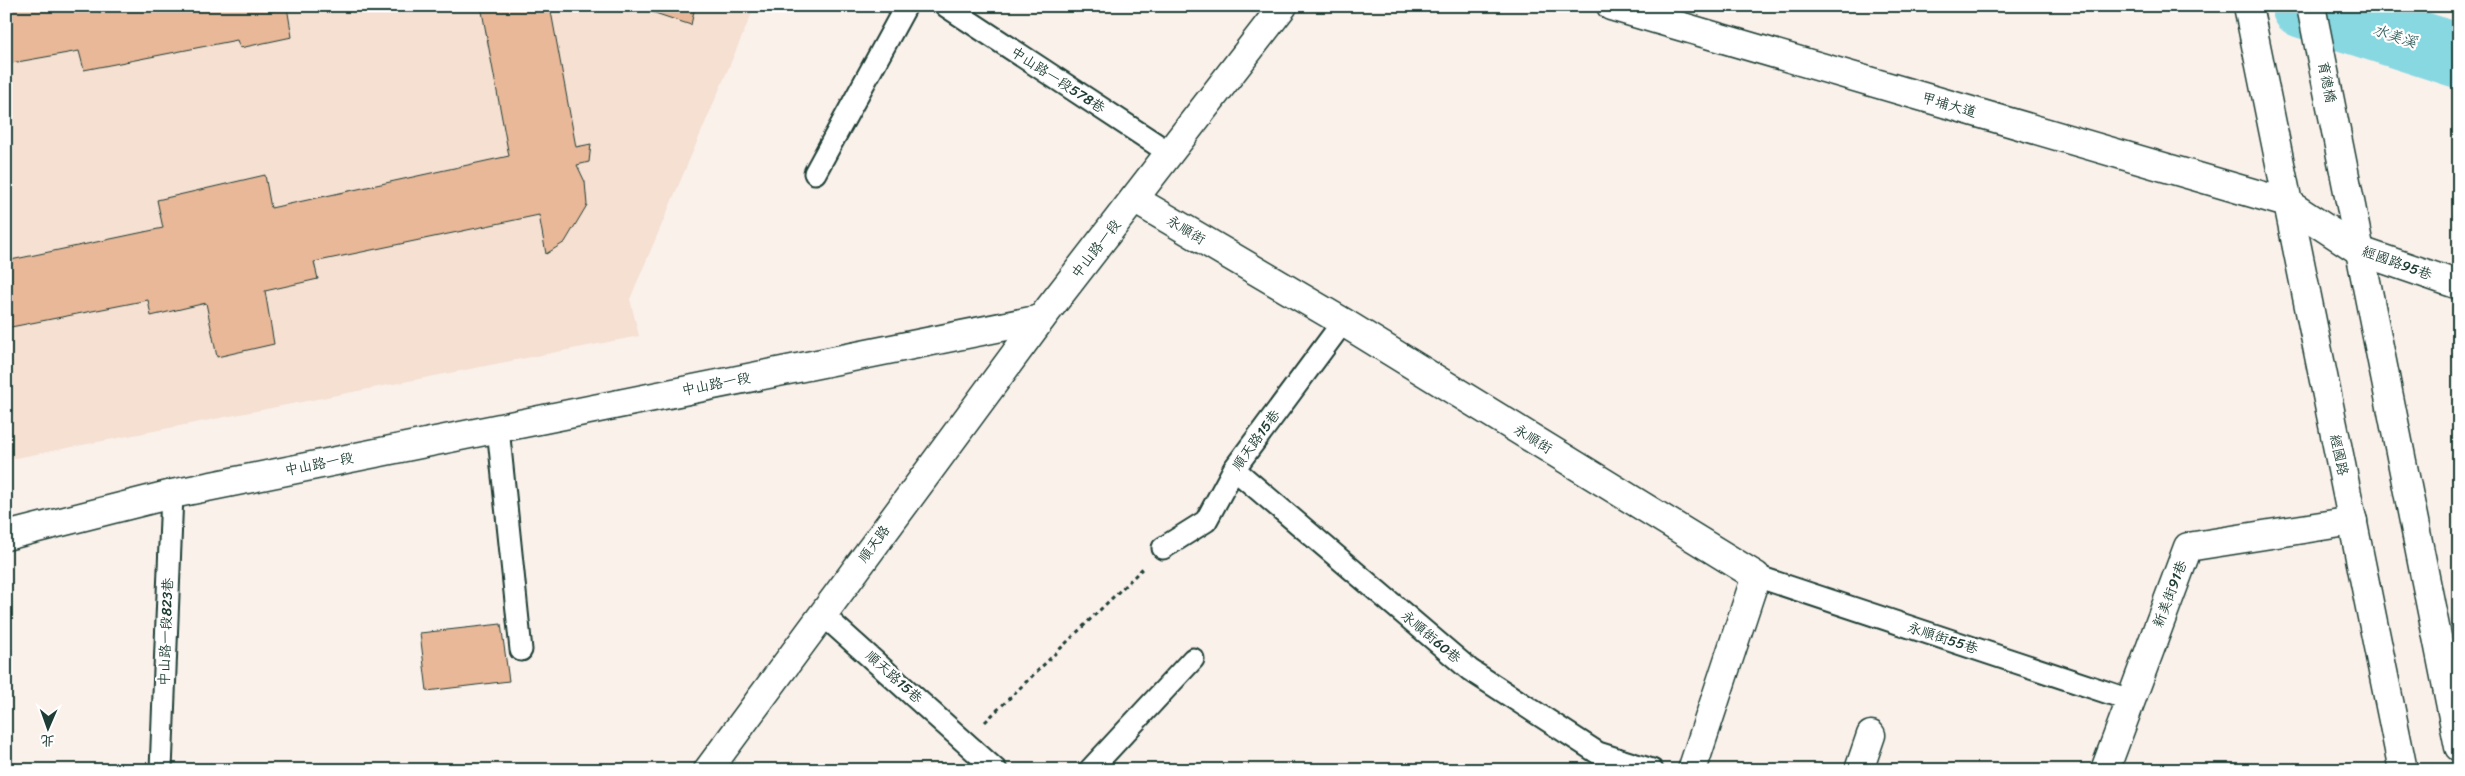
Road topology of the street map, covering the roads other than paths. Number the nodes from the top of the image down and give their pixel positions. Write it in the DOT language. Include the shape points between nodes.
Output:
graph roads {
  1 [pos="906,6"];
  2 [pos="946,6"];
  3 [pos="1283,6"];
  4 [pos="1611,6"];
  5 [pos="2248,6"];
  6 [pos="2311,6"];
  7 [pos="1171,154"];
  8 [pos="815,173"];
  9 [pos="1134,199"];
  10 [pos="2287,203"];
  11 [pos="2360,251"];
  12 [pos="2459,285"];
  13 [pos="1041,319"];
  14 [pos="1343,322"];
  15 [pos="498,428"];
  16 [pos="1234,469"];
  17 [pos="172,494"];
  18 [pos="2353,521"];
  19 [pos="6,536"];
  20 [pos="1163,548"];
  21 [pos="1756,576"];
  22 [pos="822,614"];
  23 [pos="521,650"];
  24 [pos="1193,659"];
  25 [pos="2130,700"];
  26 [pos="1871,735"];
  27 [pos="2459,747"];
  28 [pos="160,770"];
  29 [pos="708,770"];
  30 [pos="996,770"];
  31 [pos="1090,770"];
  32 [pos="1652,770"];
  33 [pos="1692,770"];
  34 [pos="1859,770"];
  35 [pos="2105,770"];
  36 [pos="2403,770"];
  1 -- 8 [label="lane"];
  2 -- 7 [label="lane, 中山路一段578巷"];
  3 -- 7 [label="street, 中山路一段"];
  4 -- 10 [label="street, 甲埔大道"];
  5 -- 10 [label="street, 經國路"];
  6 -- 11 [label="street, 育德橋"];
  7 -- 9 [label="street, 中山路一段"];
  9 -- 13 [label="street, 中山路一段"];
  9 -- 14 [label="street, 永順街"];
  10 -- 11 [label="street, 經國路95巷"];
  10 -- 18 [label="street, 經國路"];
  11 -- 12 [label="street, 經國路95巷"];
  11 -- 27 [label="street"];
  13 -- 15 [label="street, 中山路一段"];
  13 -- 22 [label="street, 順天路"];
  14 -- 16 [label="lane, 順天路15巷"];
  14 -- 21 [label="street, 永順街"];
  15 -- 17 [label="street, 中山路一段"];
  15 -- 23 [label="lane"];
  16 -- 20 [label="lane, 順天路15巷" via="1206,522"];
  16 -- 32 [label="lane, 永順街60巷" via="1470,670 1598,753"];
  17 -- 19 [label="street, 中山路一段"];
  17 -- 28 [label="lane, 中山路一段823巷"];
  18 -- 25 [label="street, 新美街91巷" via="2188,547"];
  18 -- 36 [label="street, 經國路"];
  21 -- 25 [label="lane, 永順街55巷"];
  21 -- 33 [label="street"];
  22 -- 29 [label="street, 順天路"];
  22 -- 30 [label="lane, 順天路15巷"];
  24 -- 31 [label="lane"];
  25 -- 35 [label="street, 新美街91巷"];
  26 -- 34 [label="street"];
}
